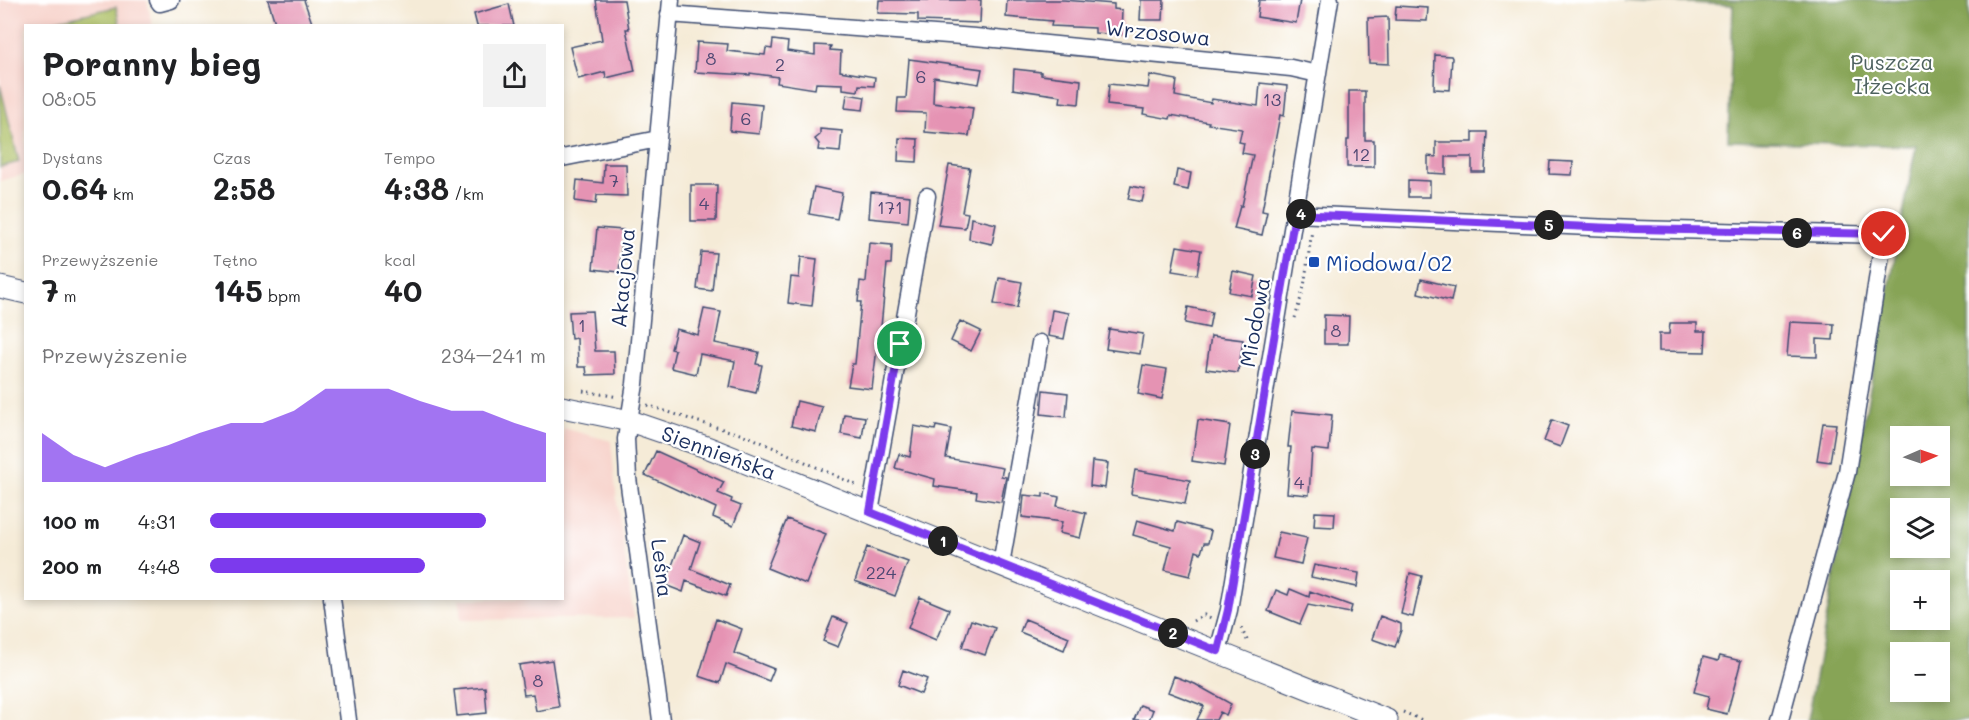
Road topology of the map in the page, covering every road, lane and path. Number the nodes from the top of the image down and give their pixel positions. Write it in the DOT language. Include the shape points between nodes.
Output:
graph roads {
  1 [pos="1330,0"];
  2 [pos="670,7"];
  3 [pos="1318,74"];
  4 [pos="658,139"];
  5 [pos="564,158"];
  6 [pos="927,196"];
  7 [pos="1295,214"];
  8 [pos="0,287"];
  9 [pos="24,293"];
  10 [pos="1040,343"];
  11 [pos="564,407"];
  12 [pos="630,421"];
  13 [pos="870,512"];
  14 [pos="1001,564"];
  15 [pos="332,600"];
  16 [pos="1218,651"];
  17 [pos="348,720"];
  18 [pos="661,720"];
  19 [pos="1386,720"];
  20 [pos="1780,720"];
  1 -- 3 [label="street, Miodowa"];
  2 -- 3 [label="street, Wrzosowa" via="1292,68"];
  2 -- 4 [label="street, Akacjowa"];
  3 -- 7 [label="street, Miodowa"];
  4 -- 5 [label="street"];
  4 -- 12 [label="street, Akacjowa"];
  6 -- 13 [label="street"];
  7 -- 16 [label="street, Miodowa"];
  7 -- 20 [label="street" via="1635,229 1884,234 1847,472"];
  8 -- 9 [label="main road"];
  10 -- 14 [label="street"];
  11 -- 12 [label="main road, Siennieńska"];
  12 -- 13 [label="main road, Siennieńska"];
  12 -- 18 [label="street, Leśna" via="626,440 628,478"];
  13 -- 14 [label="main road, Siennieńska"];
  14 -- 16 [label="main road, Siennieńska"];
  15 -- 17 [label="street"];
  16 -- 19 [label="main road, Siennieńska"];
}
